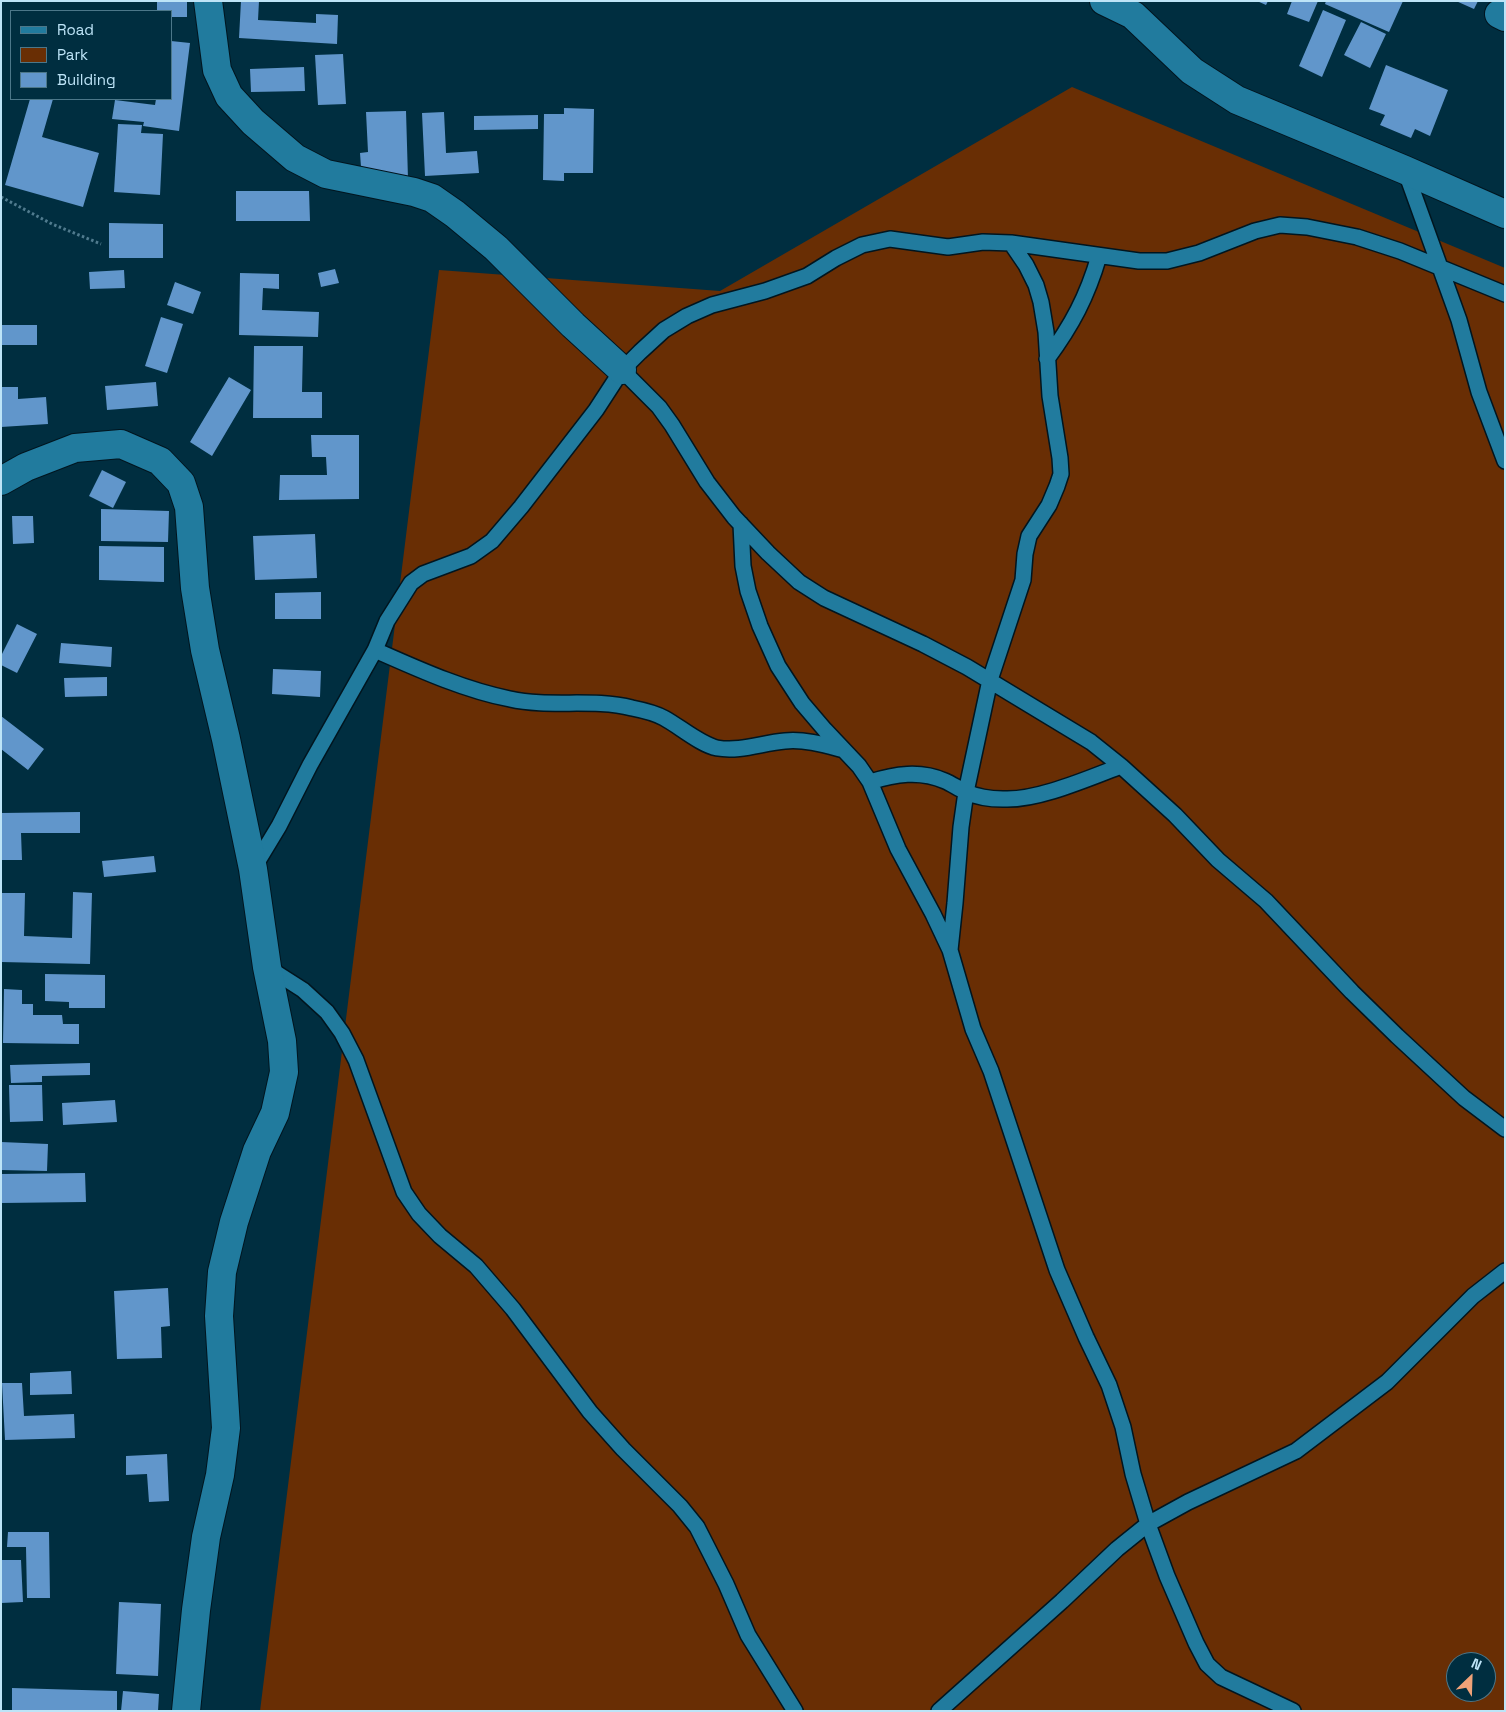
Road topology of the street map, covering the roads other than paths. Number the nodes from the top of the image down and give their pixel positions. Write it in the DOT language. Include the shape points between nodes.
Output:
graph roads {
  1 [pos="208,1"];
  2 [pos="1104,1"];
  3 [pos="1405,170"];
  4 [pos="1505,214"];
  5 [pos="1011,243"];
  6 [pos="1099,256"];
  7 [pos="1439,266"];
  8 [pos="1505,294"];
  9 [pos="1047,359"];
  10 [pos="622,370"];
  11 [pos="1505,461"];
  12 [pos="1,481"];
  13 [pos="740,524"];
  14 [pos="375,650"];
  15 [pos="990,680"];
  16 [pos="845,751"];
  17 [pos="1121,766"];
  18 [pos="870,782"];
  19 [pos="966,792"];
  20 [pos="253,869"];
  21 [pos="950,950"];
  22 [pos="267,967"];
  23 [pos="1505,1129"];
  24 [pos="1505,1271"];
  25 [pos="1148,1524"];
  26 [pos="186,1711"];
  27 [pos="795,1711"];
  28 [pos="939,1711"];
  29 [pos="1293,1711"];
  1 -- 10 [label="street" via="217,70 229,96 253,122 295,158 326,174 432,198 496,248"];
  2 -- 3 [label="street" via="1133,15 1192,71 1237,100"];
  3 -- 4 [label="street"];
  3 -- 7 [label="lane"];
  5 -- 6 [label="lane"];
  5 -- 9 [label="lane" via="1036,285 1046,332"];
  5 -- 10 [label="lane" via="983,242 948,247 890,238 862,245 808,276 712,304 687,316 664,330"];
  6 -- 7 [label="lane" via="1167,261 1199,253 1255,230 1280,225 1357,237"];
  6 -- 9 [label="lane" via="1081,306"];
  7 -- 8 [label="lane"];
  7 -- 11 [label="lane" via="1460,320 1479,392"];
  9 -- 15 [label="lane" via="1061,474 1058,486 1029,536 1023,580"];
  10 -- 13 [label="lane" via="654,401"];
  10 -- 14 [label="lane" via="596,410 492,541 471,556 423,574 411,583 387,621"];
  12 -- 20 [label="street" via="26,467 75,448 121,444 160,461 181,483 189,507 195,588 205,650"];
  13 -- 15 [label="lane" via="799,582 824,598"];
  13 -- 16 [label="lane" via="748,592 778,666 802,702"];
  14 -- 16 [label="lane" via="511,700 630,707 663,717 714,748 736,750 787,741 817,743"];
  14 -- 20 [label="lane"];
  15 -- 17 [label="lane" via="1091,742"];
  15 -- 19 [label="lane"];
  16 -- 18 [label="lane"];
  17 -- 19 [label="lane" via="1029,798 1004,800"];
  17 -- 23 [label="lane" via="1218,860 1266,901 1397,1036 1464,1098"];
  18 -- 19 [label="lane" via="892,775 916,774 944,780"];
  18 -- 21 [label="lane" via="898,849"];
  19 -- 21 [label="lane"];
  20 -- 22 [label="street"];
  21 -- 25 [label="lane" via="973,1029 991,1071 1057,1270 1109,1384"];
  22 -- 26 [label="street" via="282,1041 284,1072 275,1112 257,1151 234,1222 222,1272 219,1316 226,1428 220,1475 206,1537"];
  22 -- 27 [label="lane" via="303,990 327,1012 342,1033 356,1060 404,1192 419,1214 476,1266 514,1309 597,1419 696,1527 748,1635"];
  24 -- 25 [label="lane" via="1473,1296 1386,1382 1296,1451"];
  25 -- 28 [label="lane"];
  25 -- 29 [label="lane" via="1167,1576 1207,1664 1221,1677"];
}
